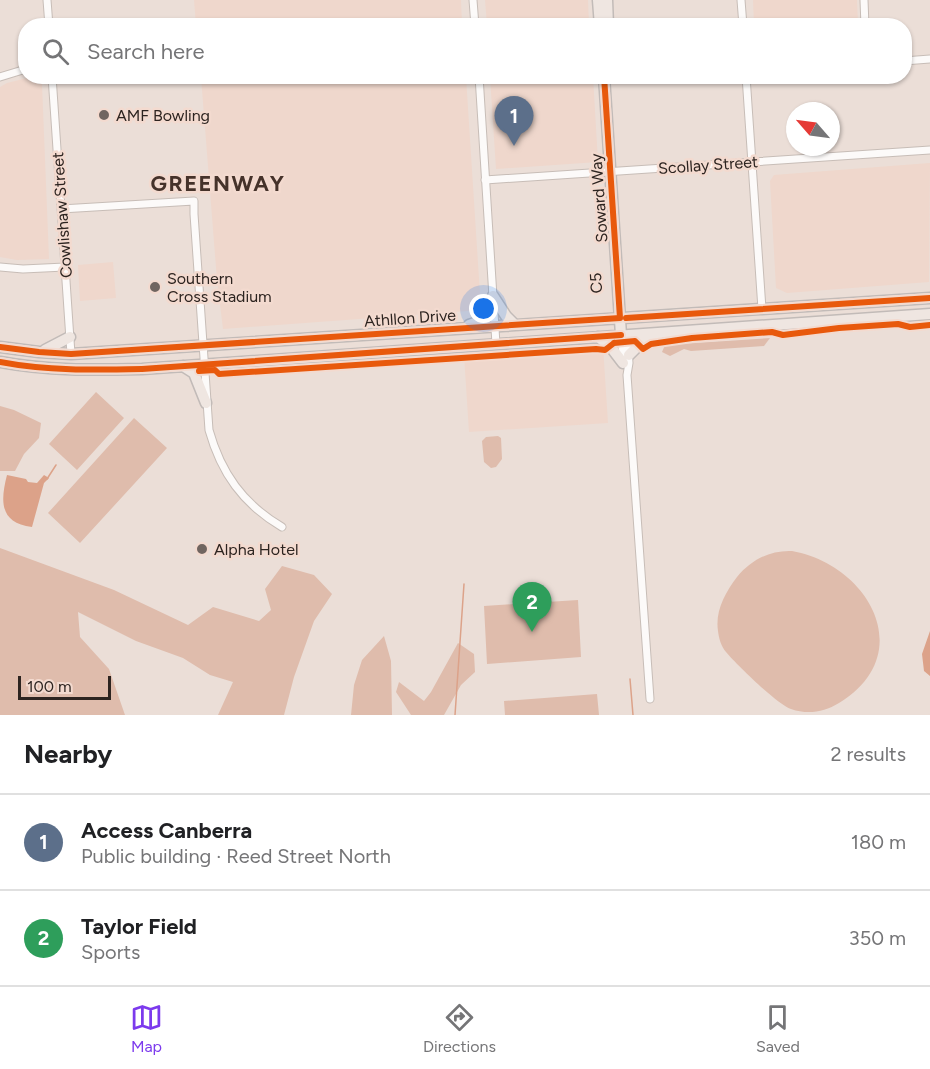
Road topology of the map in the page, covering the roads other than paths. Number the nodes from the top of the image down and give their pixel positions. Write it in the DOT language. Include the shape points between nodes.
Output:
graph roads {
  1 [pos="47,0"];
  2 [pos="473,0"];
  3 [pos="598,0"];
  4 [pos="607,0"];
  5 [pos="741,0"];
  6 [pos="864,0"];
  7 [pos="48,18"];
  8 [pos="474,18"];
  9 [pos="599,18"];
  10 [pos="608,18"];
  11 [pos="742,18"];
  12 [pos="865,18"];
  13 [pos="930,59"];
  14 [pos="912,60"];
  15 [pos="18,71"];
  16 [pos="0,77"];
  17 [pos="53,84"];
  18 [pos="479,84"];
  19 [pos="605,84"];
  20 [pos="611,84"];
  21 [pos="747,84"];
  22 [pos="930,150"];
  23 [pos="752,162"];
  24 [pos="614,171"];
  25 [pos="485,180"];
  26 [pos="61,209"];
  27 [pos="0,267"];
  28 [pos="65,267"];
  29 [pos="493,296"];
  30 [pos="930,298"];
  31 [pos="762,309"];
  32 [pos="930,314"];
  33 [pos="623,318"];
  34 [pos="806,322"];
  35 [pos="515,325"];
  36 [pos="494,326"];
  37 [pos="738,327"];
  38 [pos="457,329"];
  39 [pos="664,332"];
  40 [pos="624,335"];
  41 [pos="70,337"];
  42 [pos="598,337"];
  43 [pos="496,344"];
  44 [pos="202,345"];
  45 [pos="0,347"];
  46 [pos="39,352"];
  47 [pos="71,354"];
  48 [pos="626,359"];
  49 [pos="0,362"];
  50 [pos="204,364"];
  51 [pos="183,366"];
  52 [pos="45,369"];
  53 [pos="120,369"];
  54 [pos="206,403"];
  55 [pos="282,527"];
  56 [pos="650,699"];
  1 -- 7 [label="street"];
  2 -- 8 [label="street"];
  3 -- 9 [label="main road"];
  4 -- 10 [label="main road"];
  5 -- 11 [label="street"];
  6 -- 12 [label="street"];
  13 -- 14 [label="street"];
  15 -- 16 [label="street"];
  17 -- 26 [label="street, Cowlishaw Street"];
  18 -- 25 [label="street"];
  19 -- 24 [label="main road, Soward Way"];
  20 -- 24 [label="main road, Soward Way"];
  21 -- 23 [label="street"];
  22 -- 23 [label="street, Scollay Street"];
  23 -- 24 [label="street, Scollay Street"];
  23 -- 31 [label="street"];
  24 -- 25 [label="street, Scollay Street"];
  24 -- 33 [label="main road, Soward Way"];
  25 -- 29 [label="street"];
  26 -- 28 [label="street, Cowlishaw Street"];
  26 -- 44 [label="street" via="194,201"];
  27 -- 28 [label="street"];
  28 -- 41 [label="street, Cowlishaw Street"];
  29 -- 35 [label="main road"];
  29 -- 36 [label="street"];
  29 -- 38 [label="main road" via="485,318"];
  30 -- 31 [label="main road, Athllon Drive"];
  31 -- 33 [label="main road, Athllon Drive"];
  31 -- 34 [label="main road" via="771,320"];
  31 -- 37 [label="main road" via="756,323"];
  32 -- 34 [label="main road, Athllon Drive"];
  33 -- 35 [label="main road, Athllon Drive"];
  33 -- 40 [label="main road, Soward Way"];
  34 -- 37 [label="main road, Athllon Drive"];
  35 -- 36 [label="main road, Athllon Drive"];
  36 -- 38 [label="main road, Athllon Drive"];
  36 -- 43 [label="street"];
  37 -- 39 [label="main road, Athllon Drive"];
  38 -- 44 [label="main road, Athllon Drive"];
  39 -- 40 [label="main road, Athllon Drive"];
  39 -- 48 [label="main road" via="639,345"];
  40 -- 42 [label="main road, Athllon Drive"];
  40 -- 48 [label="street, Soward Way"];
  41 -- 46 [label="main road"];
  41 -- 47 [label="street, Cowlishaw Street"];
  42 -- 43 [label="main road, Athllon Drive"];
  42 -- 48 [label="main road"];
  43 -- 50 [label="main road, Athllon Drive"];
  44 -- 47 [label="main road, Athllon Drive"];
  44 -- 50 [label="street"];
  45 -- 46 [label="main road, Athllon Drive"];
  46 -- 47 [label="main road, Athllon Drive"];
  47 -- 52 [label="main road" via="63,366"];
  47 -- 53 [label="main road" via="81,364"];
  48 -- 56 [label="street, Soward Way"];
  49 -- 52 [label="main road, Athllon Drive"];
  50 -- 51 [label="main road, Athllon Drive"];
  50 -- 54 [label="street"];
  51 -- 53 [label="main road, Athllon Drive"];
  51 -- 54 [label="main road" via="194,373"];
  52 -- 53 [label="main road, Athllon Drive"];
  54 -- 55 [label="street" via="213,443 232,483 250,504"];
}
